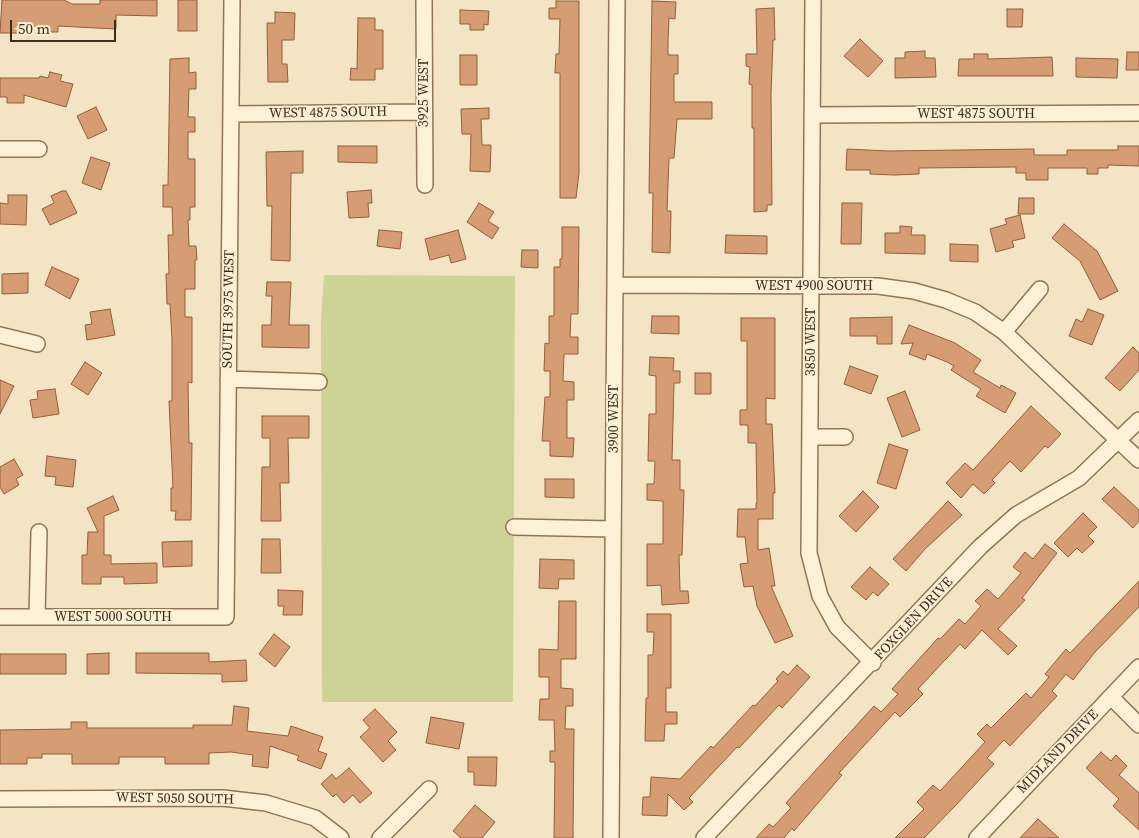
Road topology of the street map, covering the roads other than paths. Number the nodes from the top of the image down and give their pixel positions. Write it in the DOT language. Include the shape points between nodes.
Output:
graph roads {
  1 [pos="232,0"];
  2 [pos="424,0"];
  3 [pos="617,0"];
  4 [pos="813,0"];
  5 [pos="424,112"];
  6 [pos="1139,113"];
  7 [pos="231,114"];
  8 [pos="812,115"];
  9 [pos="0,149"];
  10 [pos="40,150"];
  11 [pos="425,186"];
  12 [pos="615,285"];
  13 [pos="811,286"];
  14 [pos="1040,289"];
  15 [pos="1004,332"];
  16 [pos="0,335"];
  17 [pos="38,344"];
  18 [pos="228,379"];
  19 [pos="319,382"];
  20 [pos="1139,420"];
  21 [pos="810,437"];
  22 [pos="845,437"];
  23 [pos="1119,441"];
  24 [pos="1139,460"];
  25 [pos="514,527"];
  26 [pos="613,529"];
  27 [pos="38,532"];
  28 [pos="0,618"];
  29 [pos="37,618"];
  30 [pos="226,618"];
  31 [pos="873,663"];
  32 [pos="1139,667"];
  33 [pos="1111,697"];
  34 [pos="1139,725"];
  35 [pos="429,789"];
  36 [pos="0,799"];
  37 [pos="341,838"];
  38 [pos="380,838"];
  39 [pos="611,838"];
  40 [pos="704,838"];
  41 [pos="977,838"];
  1 -- 7 [label="street, SOUTH 3975 WEST"];
  2 -- 5 [label="street, 3925 WEST"];
  3 -- 12 [label="street, 3900 WEST"];
  4 -- 8 [label="street, 3850 WEST"];
  5 -- 7 [label="street, WEST 4875 SOUTH"];
  5 -- 11 [label="street, 3925 WEST"];
  6 -- 8 [label="street, WEST 4875 SOUTH"];
  7 -- 18 [label="street, SOUTH 3975 WEST"];
  8 -- 13 [label="street, 3850 WEST"];
  9 -- 10 [label="street"];
  12 -- 13 [label="street, WEST 4900 SOUTH"];
  12 -- 26 [label="street, 3900 WEST"];
  13 -- 15 [label="street, WEST 4900 SOUTH" via="878,286 914,291 975,312"];
  13 -- 21 [label="street, 3850 WEST"];
  14 -- 15 [label="street"];
  15 -- 23 [label="street, WEST 4900 SOUTH"];
  16 -- 17 [label="street"];
  18 -- 19 [label="street"];
  18 -- 30 [label="street, SOUTH 3975 WEST"];
  20 -- 23 [label="street, FOXGLEN DRIVE"];
  21 -- 22 [label="street"];
  21 -- 31 [label="street, 3850 WEST" via="809,553 820,596 837,627"];
  23 -- 24 [label="street, WEST 4900 SOUTH"];
  23 -- 31 [label="street, FOXGLEN DRIVE" via="1079,478 1016,515 980,547"];
  25 -- 26 [label="street"];
  26 -- 39 [label="street, 3900 WEST"];
  27 -- 29 [label="street"];
  28 -- 29 [label="street, WEST 5000 SOUTH"];
  29 -- 30 [label="street, WEST 5000 SOUTH"];
  31 -- 40 [label="street, FOXGLEN DRIVE"];
  32 -- 33 [label="street, MIDLAND DRIVE"];
  33 -- 34 [label="street"];
  33 -- 41 [label="street, MIDLAND DRIVE"];
  35 -- 38 [label="street"];
  36 -- 37 [label="street, WEST 5050 SOUTH" via="223,798 266,803 315,818"];
}
